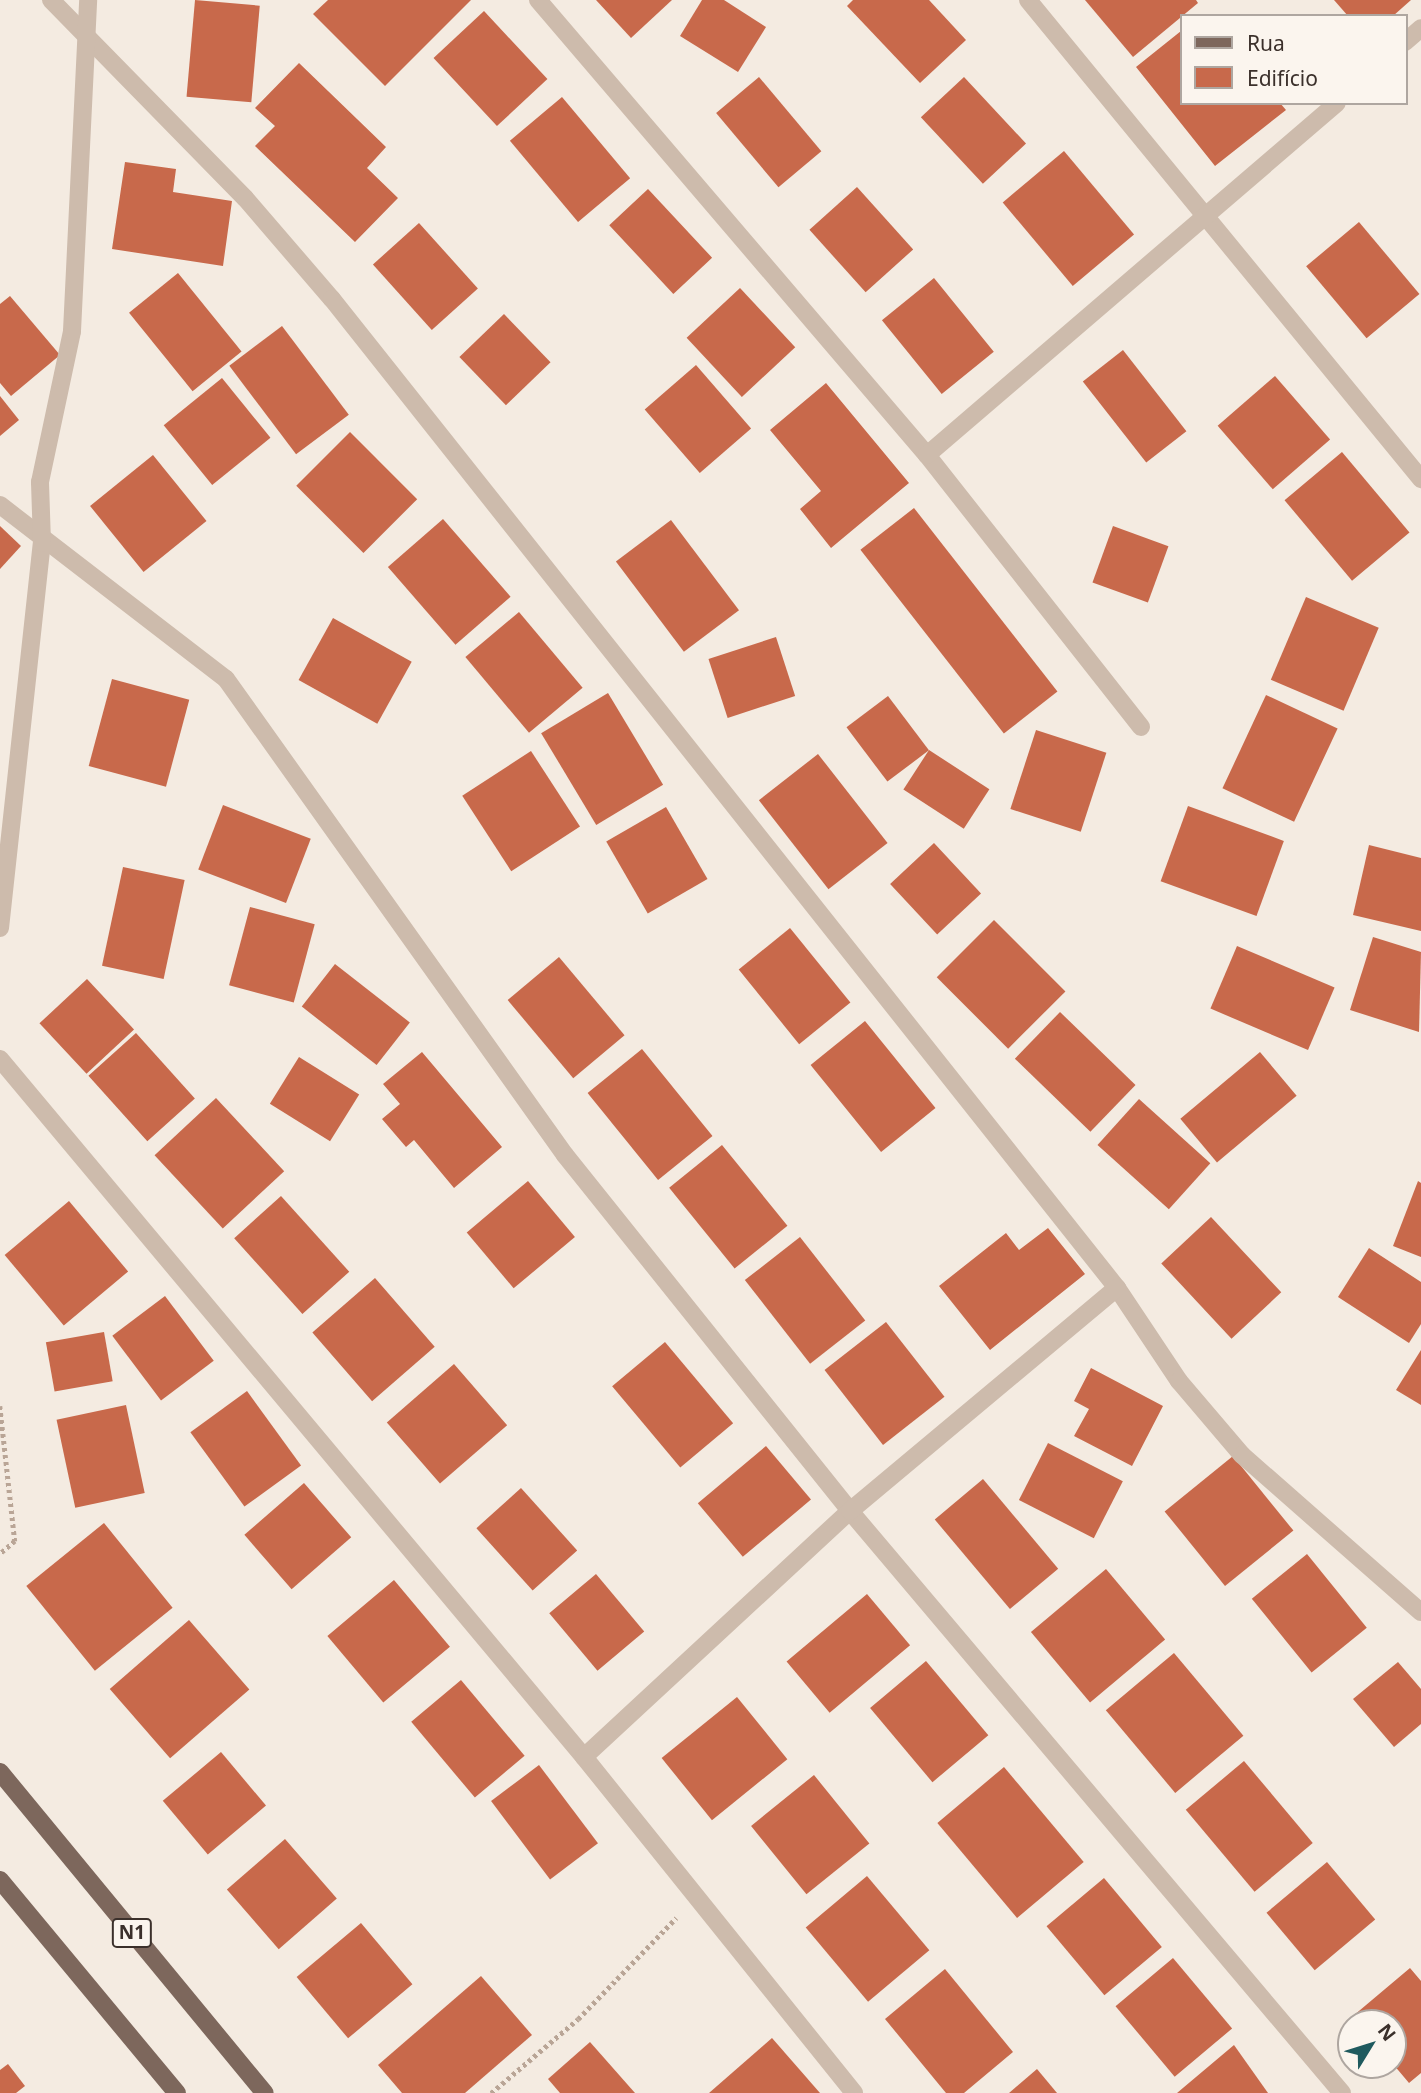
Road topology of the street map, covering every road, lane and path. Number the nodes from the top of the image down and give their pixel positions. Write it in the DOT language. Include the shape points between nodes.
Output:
graph roads {
  1 [pos="51,0"];
  2 [pos="88,0"];
  3 [pos="538,0"];
  4 [pos="1028,0"];
  5 [pos="1421,28"];
  6 [pos="85,40"];
  7 [pos="1407,40"];
  8 [pos="1335,105"];
  9 [pos="1205,222"];
  10 [pos="927,455"];
  11 [pos="1421,479"];
  12 [pos="0,505"];
  13 [pos="42,543"];
  14 [pos="1141,726"];
  15 [pos="0,928"];
  16 [pos="0,1059"];
  17 [pos="1117,1288"];
  18 [pos="0,1406"];
  19 [pos="849,1511"];
  20 [pos="0,1554"];
  21 [pos="1421,1612"];
  22 [pos="584,1757"];
  23 [pos="0,1772"];
  24 [pos="0,1880"];
  25 [pos="696,1897"];
  26 [pos="177,2093"];
  27 [pos="265,2093"];
  28 [pos="491,2093"];
  29 [pos="854,2093"];
  30 [pos="1342,2093"];
  1 -- 6 [label="street"];
  2 -- 6 [label="street"];
  3 -- 10 [label="street"];
  4 -- 9 [label="street"];
  5 -- 7 [label="street"];
  6 -- 13 [label="street" via="72,331 40,482"];
  6 -- 17 [label="street" via="168,117 332,299"];
  8 -- 9 [label="street"];
  9 -- 10 [label="street"];
  9 -- 11 [label="street"];
  10 -- 14 [label="street"];
  12 -- 13 [label="street"];
  13 -- 15 [label="street"];
  13 -- 19 [label="street" via="226,679 516,1091"];
  16 -- 22 [label="street"];
  17 -- 19 [label="street"];
  17 -- 21 [label="street" via="1179,1381 1242,1455"];
  18 -- 20 [label="path" via="15,1541"];
  19 -- 22 [label="street"];
  19 -- 30 [label="street"];
  22 -- 25 [label="street"];
  23 -- 27 [label="main road, N1"];
  24 -- 26 [label="main road"];
  25 -- 28 [label="path" via="578,2019"];
  25 -- 29 [label="street"];
}
